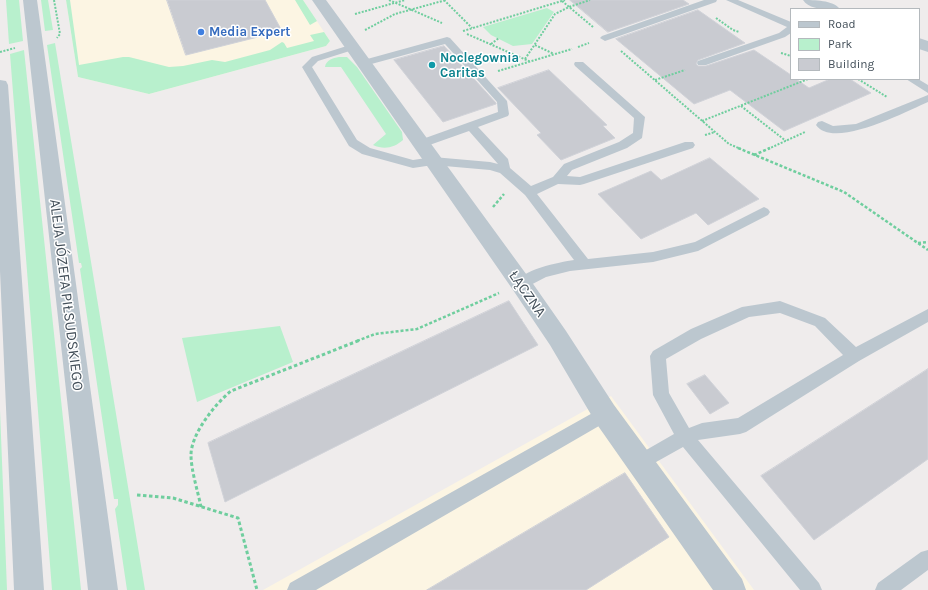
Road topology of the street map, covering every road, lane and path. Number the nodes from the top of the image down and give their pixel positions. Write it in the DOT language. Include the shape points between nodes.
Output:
graph roads {
  1 [pos="30,0"];
  2 [pos="54,0"];
  3 [pos="319,0"];
  4 [pos="405,0"];
  5 [pos="445,0"];
  6 [pos="564,0"];
  7 [pos="590,0"];
  8 [pos="713,0"];
  9 [pos="730,0"];
  10 [pos="810,0"];
  11 [pos="558,2"];
  12 [pos="569,7"];
  13 [pos="830,8"];
  14 [pos="565,9"];
  15 [pos="355,14"];
  16 [pos="790,27"];
  17 [pos="472,28"];
  18 [pos="790,28"];
  19 [pos="60,34"];
  20 [pos="499,38"];
  21 [pos="605,38"];
  22 [pos="447,40"];
  23 [pos="491,44"];
  24 [pos="535,45"];
  25 [pos="355,49"];
  26 [pos="9,50"];
  27 [pos="0,52"];
  28 [pos="554,54"];
  29 [pos="525,59"];
  30 [pos="702,63"];
  31 [pos="579,64"];
  32 [pos="480,76"];
  33 [pos="805,80"];
  34 [pos="913,80"];
  35 [pos="655,81"];
  36 [pos="0,85"];
  37 [pos="928,90"];
  38 [pos="928,98"];
  39 [pos="741,105"];
  40 [pos="702,121"];
  41 [pos="822,125"];
  42 [pos="471,126"];
  43 [pos="786,141"];
  44 [pos="689,145"];
  45 [pos="427,152"];
  46 [pos="504,170"];
  47 [pos="557,180"];
  48 [pos="519,182"];
  49 [pos="529,192"];
  50 [pos="764,212"];
  51 [pos="474,218"];
  52 [pos="4,237"];
  53 [pos="928,242"];
  54 [pos="917,243"];
  55 [pos="928,250"];
  56 [pos="585,265"];
  57 [pos="521,284"];
  58 [pos="928,315"];
  59 [pos="7,331"];
  60 [pos="854,356"];
  61 [pos="605,414"];
  62 [pos="685,437"];
  63 [pos="640,463"];
  64 [pos="138,495"];
  65 [pos="201,507"];
  66 [pos="928,559"];
  67 [pos="29,590"];
  68 [pos="104,590"];
  69 [pos="257,590"];
  70 [pos="297,590"];
  71 [pos="731,590"];
  72 [pos="812,590"];
  73 [pos="885,590"];
  1 -- 68 [label="street, ALEJA JÓZEFA PIŁSUDSKIEGO"];
  2 -- 19 [label="path"];
  3 -- 25 [label="street, ŁĄCZNA"];
  4 -- 15 [label="path"];
  5 -- 17 [label="path"];
  5 -- 25 [label="path" via="395,14 359,34"];
  6 -- 11 [label="path"];
  6 -- 12 [label="path"];
  7 -- 12 [label="path"];
  8 -- 21 [label="lane"];
  9 -- 16 [label="lane"];
  10 -- 13 [label="street"];
  11 -- 14 [label="path"];
  11 -- 17 [label="path"];
  12 -- 14 [label="path"];
  12 -- 21 [label="path"];
  14 -- 24 [label="path" via="554,16"];
  17 -- 22 [label="path" via="448,36"];
  18 -- 30 [label="lane" via="782,35"];
  20 -- 23 [label="path"];
  21 -- 28 [label="path"];
  21 -- 35 [label="path"];
  22 -- 25 [label="lane"];
  22 -- 32 [label="lane"];
  24 -- 28 [label="path"];
  24 -- 29 [label="path"];
  25 -- 45 [label="street, ŁĄCZNA"];
  25 -- 45 [label="lane" via="315,59 307,67 354,143 366,151 413,164"];
  26 -- 27 [label="path"];
  28 -- 32 [label="path"];
  30 -- 35 [label="path"];
  31 -- 47 [label="lane" via="640,117 638,135 623,145 568,167"];
  32 -- 42 [label="lane" via="502,101 504,114"];
  33 -- 39 [label="path"];
  34 -- 37 [label="lane"];
  35 -- 40 [label="path"];
  36 -- 52 [label="street"];
  38 -- 41 [label="lane" via="858,127 832,130"];
  39 -- 40 [label="path"];
  39 -- 43 [label="path"];
  40 -- 54 [label="path" via="735,147 844,192"];
  42 -- 45 [label="lane"];
  42 -- 46 [label="lane" via="504,162"];
  44 -- 47 [label="lane" via="580,181"];
  45 -- 46 [label="lane"];
  45 -- 51 [label="street, ŁĄCZNA"];
  46 -- 48 [label="lane"];
  47 -- 49 [label="lane"];
  48 -- 49 [label="lane"];
  48 -- 51 [label="path" via="511,186 490,211"];
  49 -- 56 [label="lane"];
  50 -- 56 [label="lane" via="698,246 653,257"];
  51 -- 57 [label="street, ŁĄCZNA"];
  52 -- 59 [label="street"];
  53 -- 54 [label="path"];
  54 -- 55 [label="path"];
  56 -- 57 [label="lane" via="543,272"];
  57 -- 61 [label="street, ŁĄCZNA"];
  57 -- 65 [label="path" via="417,329 375,334 231,391 224,396 204,424 192,448 191,455"];
  58 -- 60 [label="lane"];
  59 -- 67 [label="street"];
  60 -- 62 [label="lane" via="740,426 702,431"];
  60 -- 62 [label="lane" via="820,322 780,307 747,311 696,334 658,356 661,395"];
  61 -- 63 [label="street, ŁĄCZNA"];
  61 -- 70 [label="lane"];
  62 -- 63 [label="lane"];
  62 -- 72 [label="lane"];
  63 -- 71 [label="street, ŁĄCZNA"];
  64 -- 65 [label="path" via="173,498"];
  65 -- 69 [label="path" via="238,518"];
  66 -- 73 [label="lane"];
}
